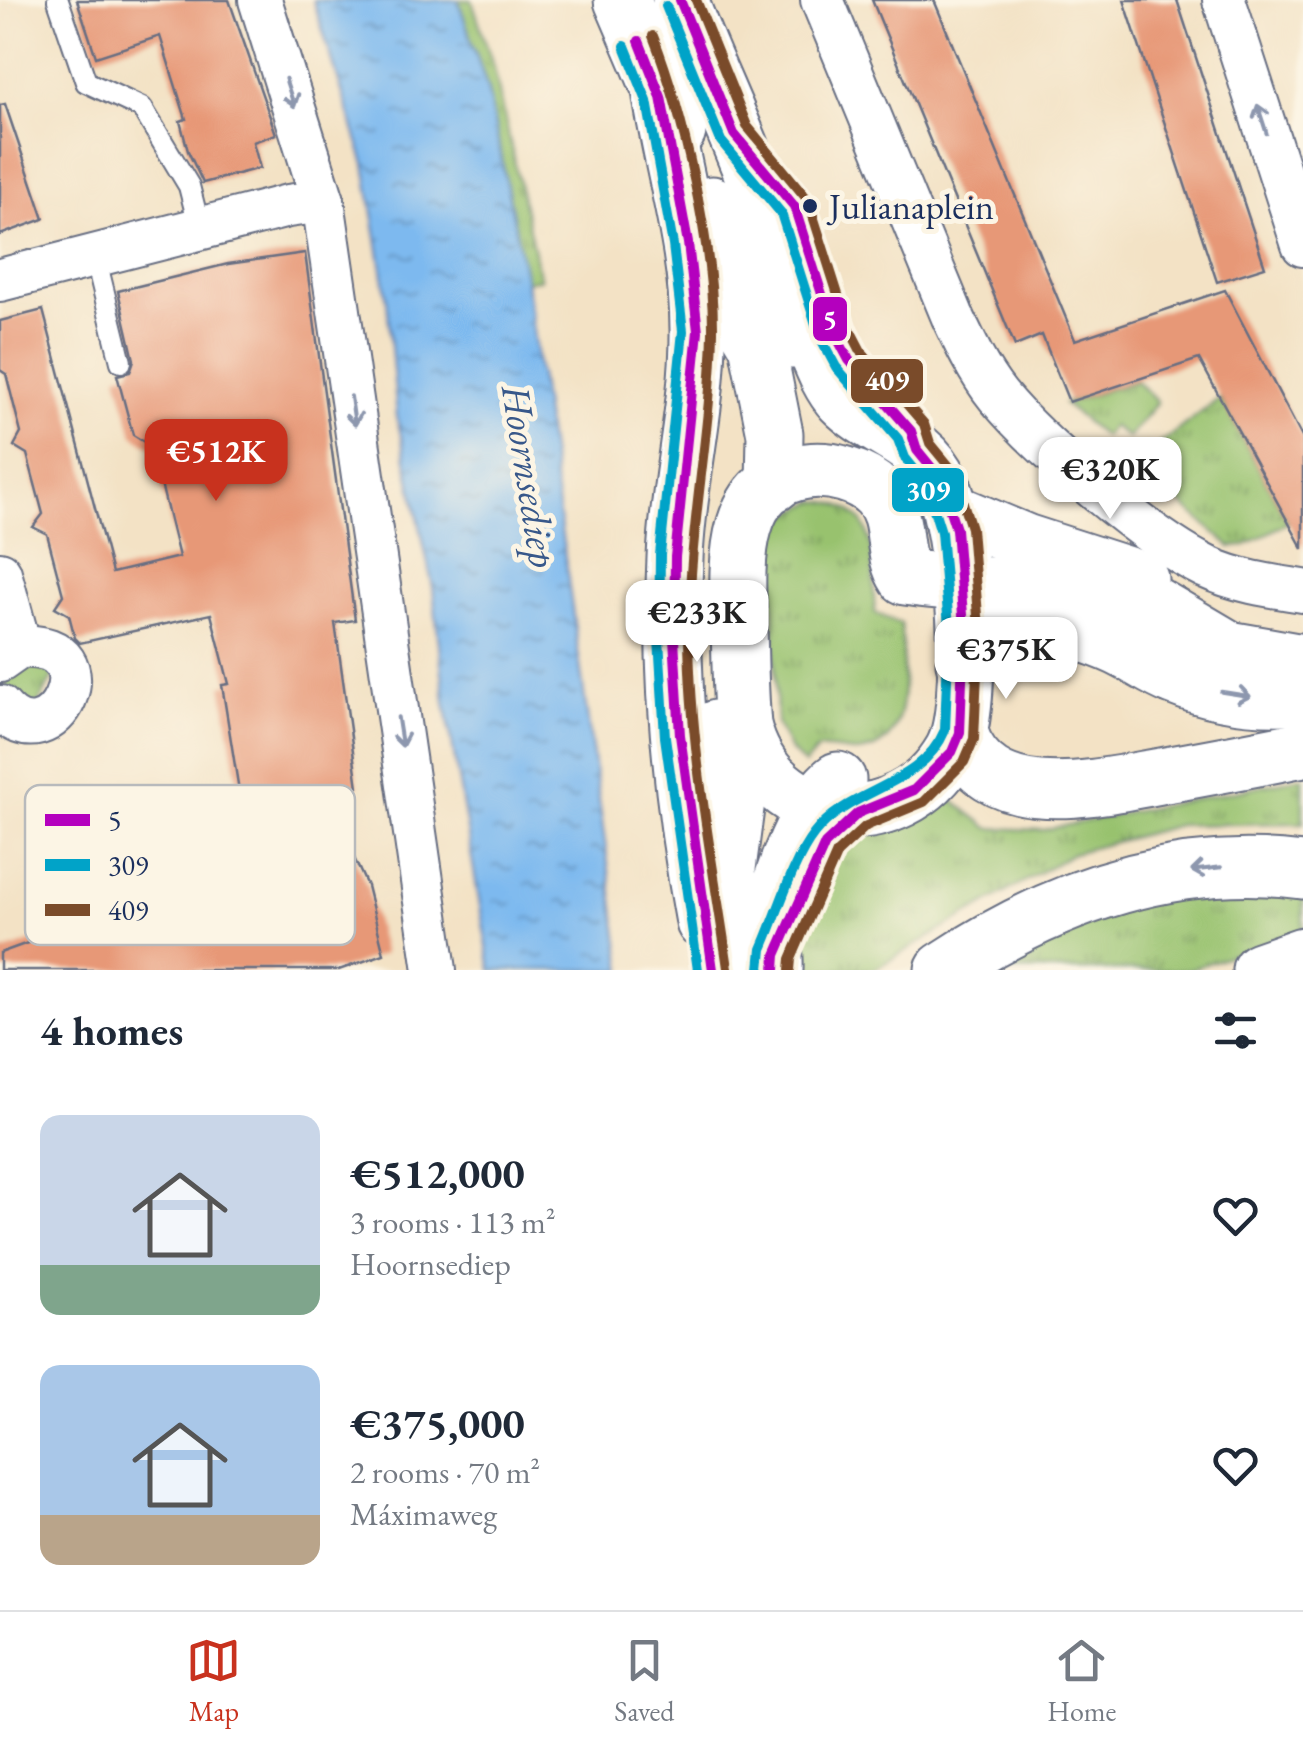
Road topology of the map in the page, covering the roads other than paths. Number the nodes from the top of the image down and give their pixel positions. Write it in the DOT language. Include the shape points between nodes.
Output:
graph roads {
  1 [pos="58,0"];
  2 [pos="260,0"];
  3 [pos="622,0"];
  4 [pos="680,0"];
  5 [pos="822,0"];
  6 [pos="1224,0"];
  7 [pos="661,96"];
  8 [pos="734,134"];
  9 [pos="323,201"];
  10 [pos="200,229"];
  11 [pos="1303,245"];
  12 [pos="95,256"];
  13 [pos="0,280"];
  14 [pos="768,313"];
  15 [pos="121,362"];
  16 [pos="916,450"];
  17 [pos="780,458"];
  18 [pos="948,552"];
  19 [pos="0,574"];
  20 [pos="1303,591"];
  21 [pos="10,654"];
  22 [pos="1303,662"];
  23 [pos="964,663"];
  24 [pos="1303,696"];
  25 [pos="0,707"];
  26 [pos="941,746"];
  27 [pos="1303,749"];
  28 [pos="752,780"];
  29 [pos="837,811"];
  30 [pos="1303,871"];
  31 [pos="1303,955"];
  32 [pos="761,965"];
  33 [pos="435,970"];
  34 [pos="712,970"];
  35 [pos="943,970"];
  36 [pos="1260,970"];
  1 -- 10 [label="lane" via="86,82 142,108 189,186"];
  2 -- 9 [label="street, one-way"];
  3 -- 7 [label="main road"];
  4 -- 8 [label="main road"];
  5 -- 20 [label="street" via="952,315 997,394 1179,552 1238,579"];
  11 -- 6 [label="street, one-way"];
  7 -- 14 [label="main road"];
  7 -- 34 [label="main road" via="698,330 675,557 674,639"];
  8 -- 14 [label="main road"];
  8 -- 16 [label="lane" via="794,206 834,332 849,360 911,431"];
  9 -- 10 [label="street"];
  9 -- 33 [label="street, one-way"];
  10 -- 12 [label="street"];
  12 -- 13 [label="street"];
  12 -- 15 [label="lane"];
  14 -- 16 [label="main road" via="811,330 832,386 846,402"];
  14 -- 17 [label="main road" via="792,342"];
  14 -- 17 [label="main road" via="738,348 750,431"];
  16 -- 18 [label="main road" via="939,477"];
  17 -- 18 [label="main road" via="861,445 895,466"];
  17 -- 28 [label="main road" via="729,482 710,541 716,732"];
  18 -- 22 [label="main road" via="1102,584 1147,599 1229,649"];
  18 -- 23 [label="main road"];
  18 -- 26 [label="main road" via="934,708"];
  19 -- 21 [label="street"];
  21 -- 25 [label="street" via="34,646 59,657 69,695 42,722 16,720"];
  23 -- 24 [label="main road, one-way" via="995,634 1027,628 1116,646 1214,691"];
  23 -- 26 [label="main road"];
  26 -- 27 [label="main road" via="966,750 1013,784 1072,791"];
  26 -- 29 [label="main road" via="914,790"];
  28 -- 29 [label="main road" via="799,803"];
  28 -- 32 [label="main road" via="728,868 732,906"];
  29 -- 32 [label="main road" via="790,858"];
  30 -- 35 [label="main road, one-way" via="1232,866 1103,888 1028,920"];
  31 -- 36 [label="main road"];
}
